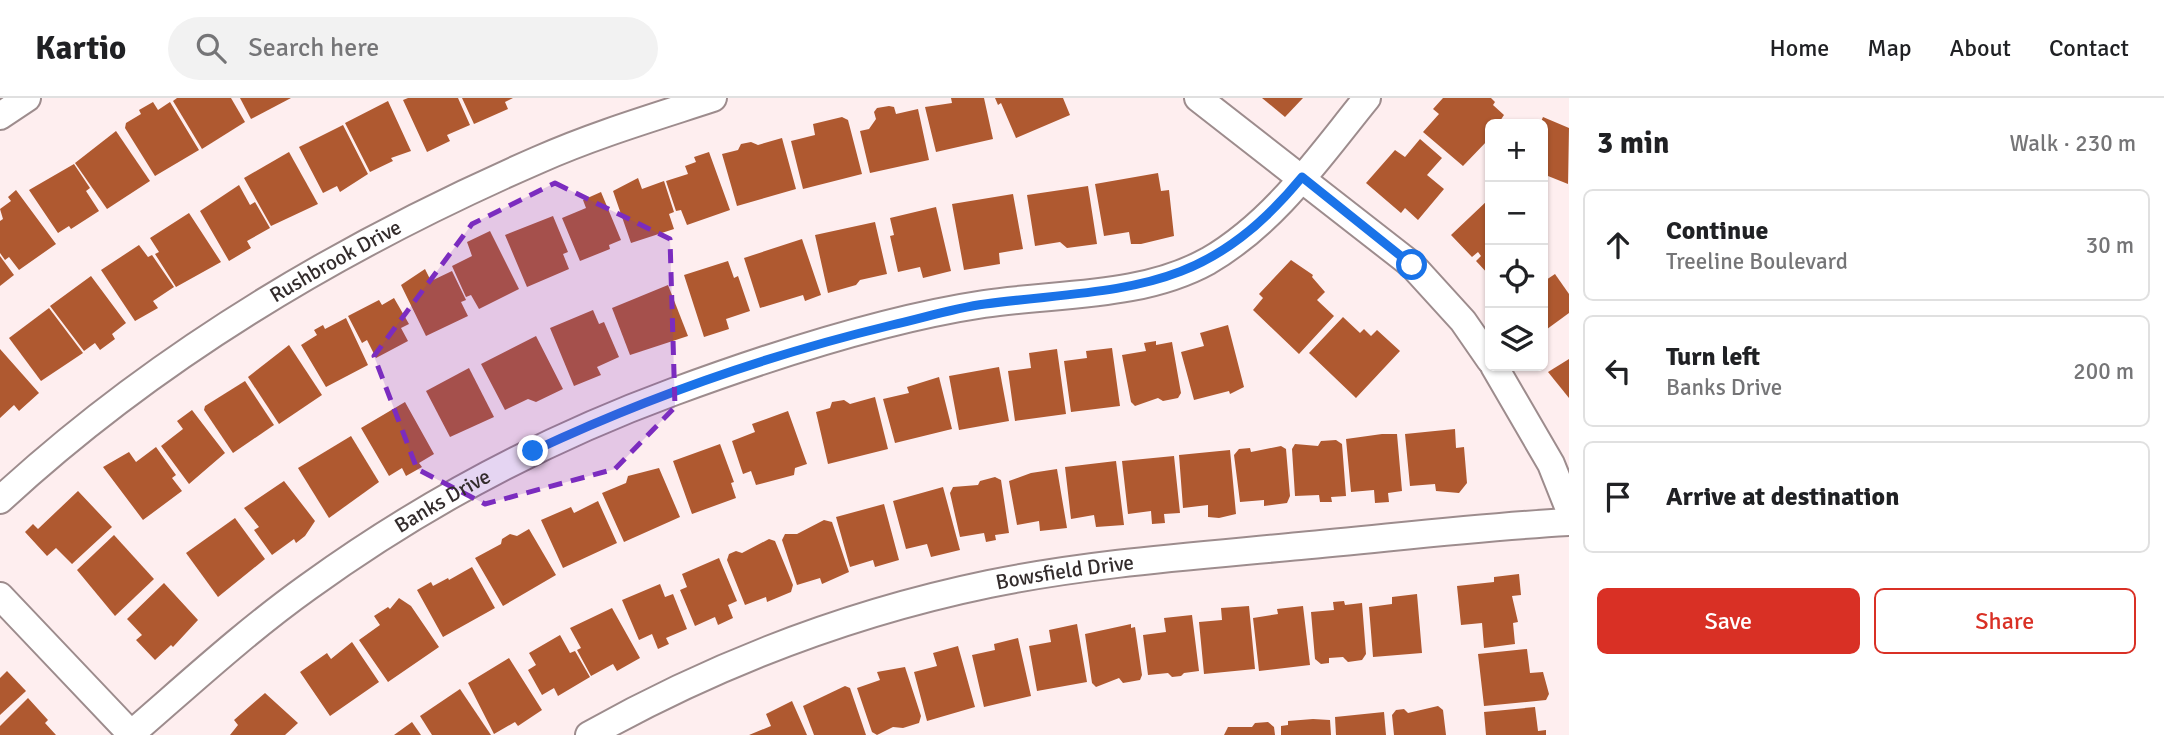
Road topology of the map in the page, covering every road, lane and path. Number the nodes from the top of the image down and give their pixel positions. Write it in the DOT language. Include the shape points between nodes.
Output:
graph roads {
  1 [pos="27,98"];
  2 [pos="713,98"];
  3 [pos="1198,98"];
  4 [pos="1367,98"];
  5 [pos="0,116"];
  6 [pos="1302,177"];
  7 [pos="1485,353"];
  8 [pos="1497,371"];
  9 [pos="0,500"];
  10 [pos="1569,509"];
  11 [pos="1569,522"];
  12 [pos="0,596"];
  13 [pos="132,735"];
  14 [pos="589,735"];
  1 -- 5 [label="street"];
  2 -- 9 [label="street, Rushbrook Drive" via="541,158 376,236 153,373 48,455"];
  3 -- 6 [label="street"];
  4 -- 6 [label="street, Banks Drive"];
  6 -- 7 [label="street" via="1412,265"];
  6 -- 13 [label="street, Banks Drive" via="1250,232 1178,275 1117,289 981,304 865,332 716,376 556,440 417,515 308,587 208,666"];
  8 -- 10 [label="street" via="1551,464"];
  11 -- 14 [label="street, Bowsfield Drive" via="1135,562 919,600 787,643 663,696"];
  12 -- 13 [label="street"];
}
